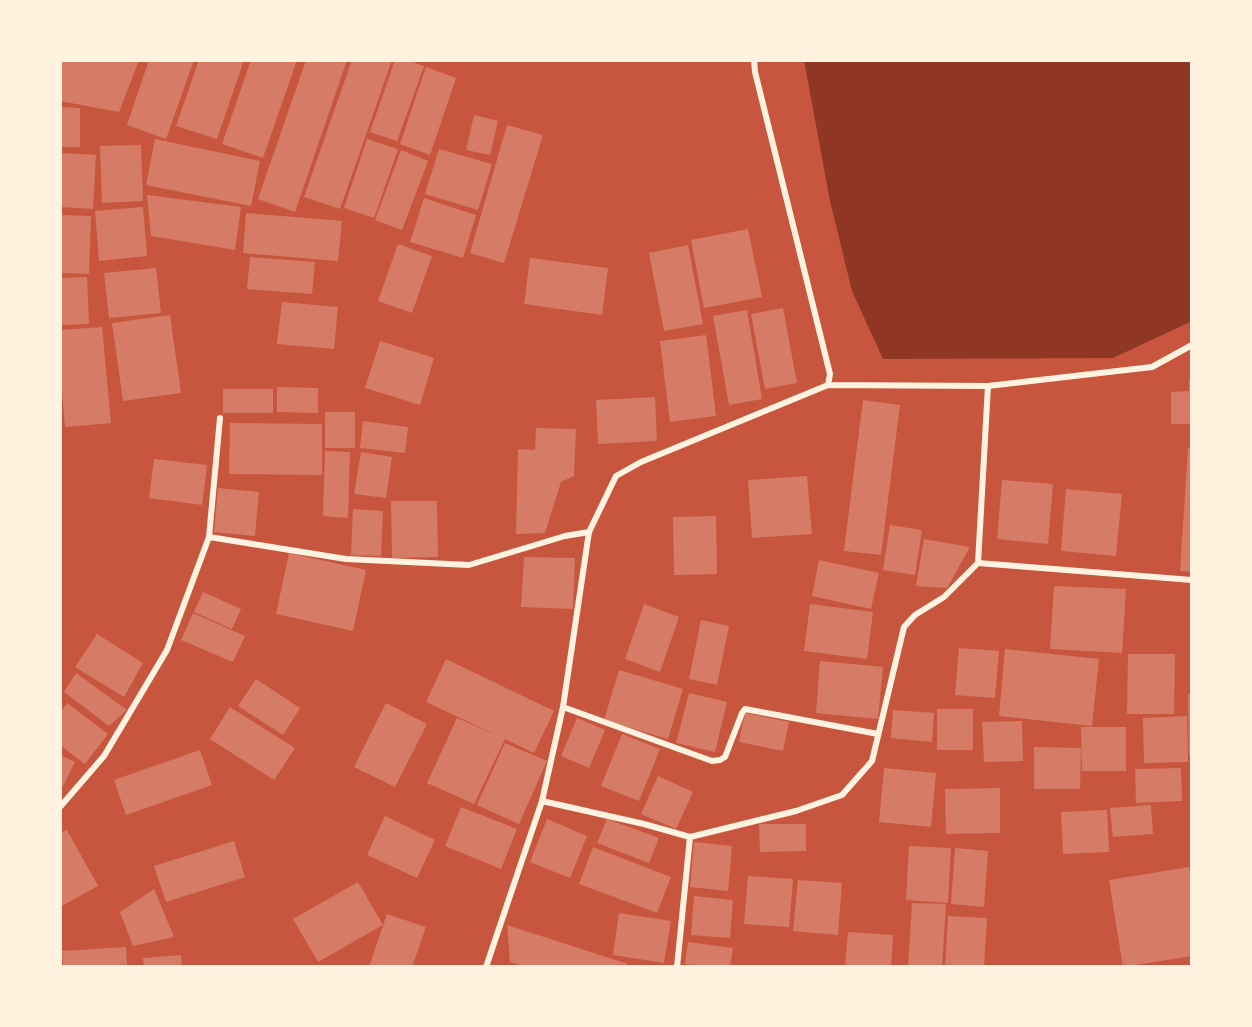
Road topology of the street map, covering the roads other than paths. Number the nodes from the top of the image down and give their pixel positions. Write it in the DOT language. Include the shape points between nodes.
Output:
graph roads {
  1 [pos="754,60"];
  2 [pos="1192,345"];
  3 [pos="828,385"];
  4 [pos="988,386"];
  5 [pos="220,418"];
  6 [pos="589,532"];
  7 [pos="209,537"];
  8 [pos="978,563"];
  9 [pos="1192,580"];
  10 [pos="563,707"];
  11 [pos="878,734"];
  12 [pos="542,801"];
  13 [pos="60,807"];
  14 [pos="690,837"];
  15 [pos="486,967"];
  16 [pos="678,967"];
  1 -- 3 [label="street" via="830,374"];
  2 -- 4 [label="street" via="1152,367"];
  3 -- 4 [label="street"];
  3 -- 6 [label="street" via="641,462 616,476"];
  4 -- 8 [label="street"];
  5 -- 7 [label="street"];
  6 -- 7 [label="street" via="469,566 346,559"];
  6 -- 10 [label="street"];
  7 -- 13 [label="street" via="167,650 104,756"];
  8 -- 9 [label="street"];
  8 -- 11 [label="street" via="944,597 904,627"];
  10 -- 11 [label="street" via="712,761 725,757 745,709"];
  10 -- 12 [label="street"];
  11 -- 14 [label="street" via="872,761 842,795 796,811"];
  12 -- 14 [label="street"];
  12 -- 15 [label="street"];
  14 -- 16 [label="street"];
}
